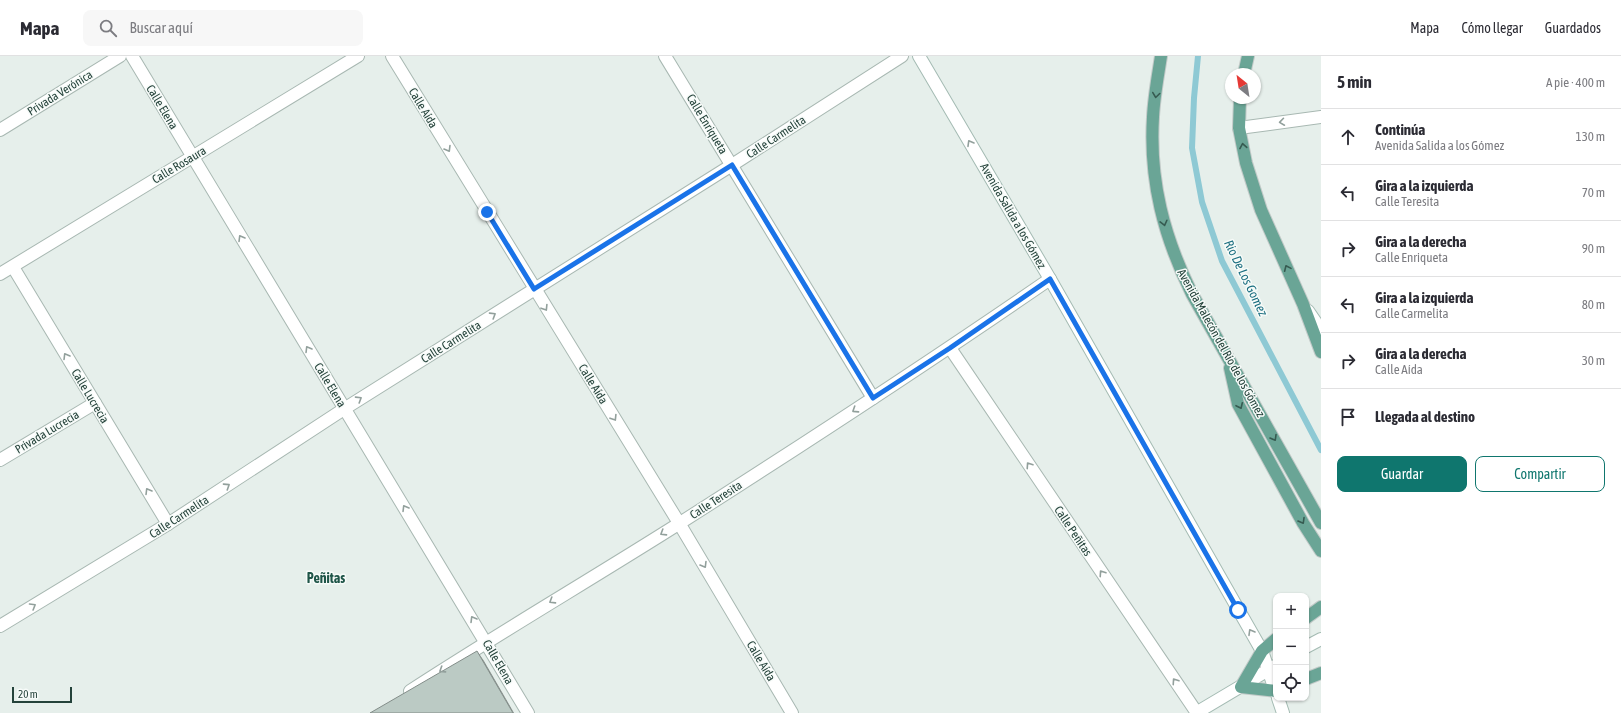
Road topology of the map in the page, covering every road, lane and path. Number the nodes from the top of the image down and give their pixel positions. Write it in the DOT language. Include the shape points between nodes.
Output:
graph roads {
  1 [pos="120,56"];
  2 [pos="132,56"];
  3 [pos="358,56"];
  4 [pos="392,56"];
  5 [pos="666,56"];
  6 [pos="902,56"];
  7 [pos="919,56"];
  8 [pos="1161,56"];
  9 [pos="1248,56"];
  10 [pos="1245,68"];
  11 [pos="1240,104"];
  12 [pos="1321,117"];
  13 [pos="1239,128"];
  14 [pos="0,130"];
  15 [pos="192,156"];
  16 [pos="732,165"];
  17 [pos="13,267"];
  18 [pos="0,274"];
  19 [pos="1050,279"];
  20 [pos="534,289"];
  21 [pos="1303,304"];
  22 [pos="1321,330"];
  23 [pos="950,348"];
  24 [pos="1321,352"];
  25 [pos="1227,355"];
  26 [pos="873,398"];
  27 [pos="95,403"];
  28 [pos="344,408"];
  29 [pos="0,460"];
  30 [pos="168,524"];
  31 [pos="679,524"];
  32 [pos="1321,524"];
  33 [pos="1321,551"];
  34 [pos="1321,607"];
  35 [pos="1309,616"];
  36 [pos="0,626"];
  37 [pos="1321,638"];
  38 [pos="486,642"];
  39 [pos="1273,642"];
  40 [pos="1309,646"];
  41 [pos="1262,651"];
  42 [pos="1272,668"];
  43 [pos="1321,673"];
  44 [pos="1309,678"];
  45 [pos="1241,687"];
  46 [pos="1273,692"];
  47 [pos="402,696"];
  48 [pos="1278,701"];
  49 [pos="528,713"];
  50 [pos="792,713"];
  51 [pos="1197,713"];
  52 [pos="1282,713"];
  1 -- 14 [label="street, Privada Verónica"];
  2 -- 15 [label="street, Calle Elena"];
  3 -- 15 [label="street, Calle Rosaura"];
  4 -- 20 [label="street, Calle Aída, one-way"];
  5 -- 16 [label="street, Calle Enriqueta"];
  6 -- 16 [label="street, Calle Carmelita"];
  19 -- 7 [label="street, Avenida Salida a los Gómez, one-way"];
  8 -- 25 [label="main road, Avenida Malecón del Río de los Gómez, one-way" via="1153,117 1153,168 1157,199 1177,263"];
  9 -- 10 [label="main road"];
  11 -- 13 [label="main road"];
  12 -- 13 [label="street, one-way"];
  21 -- 13 [label="main road, one-way" via="1261,210 1246,163"];
  15 -- 17 [label="street, Calle Rosaura"];
  28 -- 15 [label="street, Calle Elena, one-way"];
  16 -- 20 [label="street, Calle Carmelita"];
  16 -- 26 [label="street, Calle Enriqueta"];
  17 -- 18 [label="street, Calle Rosaura"];
  27 -- 17 [label="street, Calle Lucrecia, one-way"];
  19 -- 23 [label="street, Calle Teresita"];
  41 -- 19 [label="street, Avenida Salida a los Gómez, one-way"];
  28 -- 20 [label="street, Calle Carmelita, one-way"];
  20 -- 31 [label="street, Calle Aída, one-way"];
  21 -- 22 [label="street"];
  21 -- 24 [label="main road"];
  23 -- 26 [label="street, Calle Teresita"];
  51 -- 23 [label="street, Calle Peñitas, one-way"];
  25 -- 32 [label="main road, Avenida Malecón del Río de los Gómez, one-way"];
  25 -- 33 [label="main road, one-way" via="1238,404"];
  26 -- 31 [label="street, Calle Teresita, one-way"];
  27 -- 29 [label="street, Privada Lucrecia"];
  30 -- 27 [label="street, Calle Lucrecia, one-way"];
  30 -- 28 [label="street, Calle Carmelita, one-way"];
  38 -- 28 [label="street, Calle Elena, one-way"];
  36 -- 30 [label="street, Calle Carmelita, one-way"];
  31 -- 38 [label="street, Calle Teresita, one-way"];
  31 -- 50 [label="street, Calle Aída, one-way"];
  34 -- 35 [label="main road"];
  37 -- 40 [label="street"];
  38 -- 47 [label="street, Calle Teresita, one-way"];
  38 -- 49 [label="street, Calle Elena"];
  39 -- 41 [label="main road"];
  41 -- 42 [label="street, Avenida Salida a los Gómez"];
  41 -- 45 [label="main road"];
  42 -- 45 [label="street"];
  43 -- 44 [label="main road"];
  45 -- 46 [label="main road"];
  45 -- 51 [label="street"];
  48 -- 52 [label="street, Avenida Salida a los Gómez"];
}
